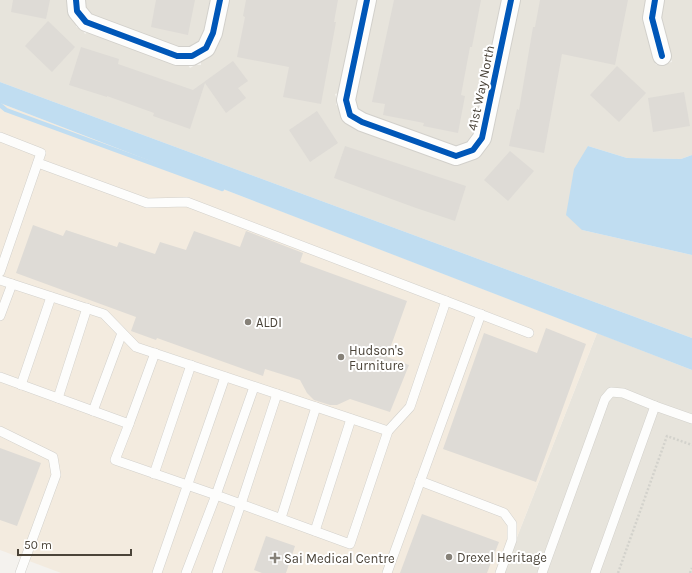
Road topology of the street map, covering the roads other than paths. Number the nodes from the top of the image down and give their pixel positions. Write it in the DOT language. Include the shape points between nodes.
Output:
graph roads {
  1 [pos="76,0"];
  2 [pos="220,0"];
  3 [pos="367,0"];
  4 [pos="511,0"];
  5 [pos="655,0"];
  6 [pos="662,56"];
  7 [pos="0,137"];
  8 [pos="38,163"];
  9 [pos="0,272"];
  10 [pos="0,280"];
  11 [pos="12,284"];
  12 [pos="51,297"];
  13 [pos="446,301"];
  14 [pos="2,304"];
  15 [pos="87,308"];
  16 [pos="481,314"];
  17 [pos="0,316"];
  18 [pos="122,333"];
  19 [pos="529,333"];
  20 [pos="155,353"];
  21 [pos="191,365"];
  22 [pos="0,377"];
  23 [pos="225,377"];
  24 [pos="21,385"];
  25 [pos="254,386"];
  26 [pos="277,394"];
  27 [pos="58,398"];
  28 [pos="655,406"];
  29 [pos="316,407"];
  30 [pos="93,411"];
  31 [pos="351,419"];
  32 [pos="692,419"];
  33 [pos="129,424"];
  34 [pos="0,431"];
  35 [pos="388,431"];
  36 [pos="154,474"];
  37 [pos="420,481"];
  38 [pos="187,486"];
  39 [pos="216,495"];
  40 [pos="241,504"];
  41 [pos="281,518"];
  42 [pos="315,531"];
  43 [pos="189,572"];
  44 [pos="20,573"];
  45 [pos="157,573"];
  46 [pos="217,573"];
  47 [pos="387,573"];
  48 [pos="500,573"];
  49 [pos="542,573"];
  50 [pos="595,573"];
  1 -- 2 [label="street" via="77,11 86,22 177,56 192,56 206,48 213,33"];
  3 -- 4 [label="street, 41st Way North" via="346,100 350,115 362,122 456,156 473,150 482,138"];
  5 -- 6 [label="street" via="652,18"];
  7 -- 8 [label="lane" via="41,153"];
  8 -- 9 [label="lane"];
  8 -- 13 [label="lane" via="147,203 187,202"];
  10 -- 11 [label="lane"];
  11 -- 12 [label="lane"];
  11 -- 14 [label="lane"];
  12 -- 15 [label="lane"];
  12 -- 24 [label="lane"];
  13 -- 16 [label="lane"];
  13 -- 35 [label="lane" via="410,407"];
  14 -- 17 [label="lane"];
  15 -- 18 [label="lane" via="104,314"];
  15 -- 27 [label="lane"];
  16 -- 19 [label="lane"];
  16 -- 37 [label="lane"];
  18 -- 20 [label="lane" via="136,347"];
  18 -- 30 [label="lane"];
  20 -- 21 [label="lane"];
  20 -- 33 [label="lane"];
  21 -- 23 [label="lane"];
  21 -- 36 [label="lane"];
  22 -- 24 [label="lane"];
  23 -- 25 [label="lane"];
  23 -- 38 [label="lane"];
  24 -- 27 [label="lane"];
  25 -- 26 [label="lane"];
  25 -- 39 [label="lane"];
  26 -- 29 [label="lane"];
  26 -- 40 [label="lane"];
  27 -- 30 [label="lane"];
  28 -- 32 [label="lane"];
  28 -- 49 [label="lane" via="623,393 611,392 605,400"];
  28 -- 50 [label="lane"];
  29 -- 31 [label="lane"];
  29 -- 41 [label="lane"];
  30 -- 33 [label="lane"];
  31 -- 35 [label="lane"];
  31 -- 42 [label="lane"];
  33 -- 36 [label="lane" via="115,460"];
  34 -- 44 [label="lane" via="53,457 56,475"];
  35 -- 42 [label="lane" via="350,544"];
  36 -- 38 [label="lane"];
  37 -- 47 [label="lane"];
  37 -- 48 [label="lane" via="504,513 512,524 512,540"];
  38 -- 39 [label="lane"];
  38 -- 45 [label="lane"];
  39 -- 40 [label="lane"];
  39 -- 43 [label="lane"];
  40 -- 41 [label="lane"];
  40 -- 46 [label="lane"];
  41 -- 42 [label="lane"];
}
